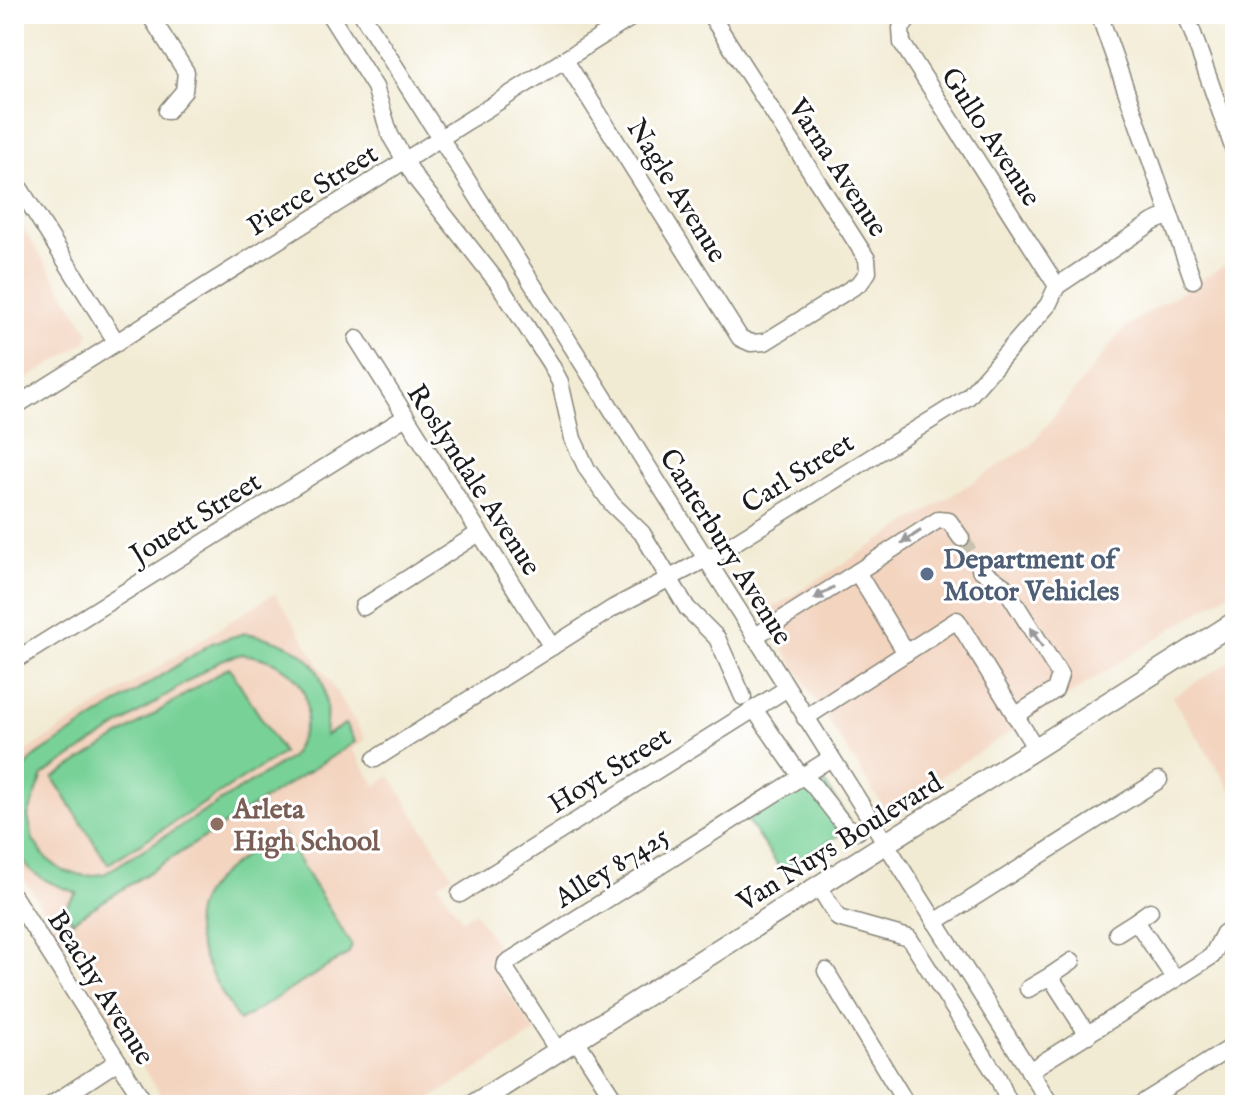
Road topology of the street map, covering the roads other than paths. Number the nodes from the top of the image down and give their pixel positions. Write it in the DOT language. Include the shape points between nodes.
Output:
graph roads {
  1 [pos="149,14"];
  2 [pos="329,14"];
  3 [pos="362,14"];
  4 [pos="637,14"];
  5 [pos="710,14"];
  6 [pos="913,14"];
  7 [pos="1099,14"];
  8 [pos="1186,14"];
  9 [pos="565,60"];
  10 [pos="167,111"];
  11 [pos="441,139"];
  12 [pos="1235,153"];
  13 [pos="406,161"];
  14 [pos="14,179"];
  15 [pos="1170,215"];
  16 [pos="1193,280"];
  17 [pos="1057,286"];
  18 [pos="357,339"];
  19 [pos="117,343"];
  20 [pos="751,343"];
  21 [pos="14,407"];
  22 [pos="404,418"];
  23 [pos="479,533"];
  24 [pos="961,538"];
  25 [pos="705,560"];
  26 [pos="980,569"];
  27 [pos="857,572"];
  28 [pos="670,579"];
  29 [pos="363,607"];
  30 [pos="1235,622"];
  31 [pos="754,637"];
  32 [pos="552,647"];
  33 [pos="906,653"];
  34 [pos="14,661"];
  35 [pos="786,689"];
  36 [pos="749,703"];
  37 [pos="1015,716"];
  38 [pos="805,718"];
  39 [pos="1036,749"];
  40 [pos="831,758"];
  41 [pos="375,759"];
  42 [pos="804,775"];
  43 [pos="1159,780"];
  44 [pos="858,831"];
  45 [pos="886,846"];
  46 [pos="819,887"];
  47 [pos="460,894"];
  48 [pos="14,897"];
  49 [pos="935,922"];
  50 [pos="1235,927"];
  51 [pos="1117,933"];
  52 [pos="1072,961"];
  53 [pos="826,971"];
  54 [pos="1050,976"];
  55 [pos="1175,979"];
  56 [pos="1028,989"];
  57 [pos="1088,1035"];
  58 [pos="576,1040"];
  59 [pos="1235,1045"];
  60 [pos="558,1051"];
  61 [pos="118,1061"];
  62 [pos="1029,1071"];
  63 [pos="51,1105"];
  64 [pos="146,1105"];
  65 [pos="473,1105"];
  66 [pos="618,1105"];
  67 [pos="907,1105"];
  68 [pos="1010,1105"];
  69 [pos="1051,1105"];
  70 [pos="1139,1105"];
  1 -- 10 [label="street" via="186,72 184,91"];
  2 -- 13 [label="street" via="375,87 386,126"];
  3 -- 11 [label="street, Canterbury Avenue"];
  4 -- 9 [label="street, Pierce Street"];
  5 -- 20 [label="street, Varna Avenue" via="867,259 868,272 860,283 765,342"];
  6 -- 17 [label="street, Gullo Avenue" via="901,28 902,43"];
  7 -- 15 [label="street"];
  8 -- 12 [label="street"];
  9 -- 11 [label="street, Pierce Street"];
  9 -- 20 [label="street, Nagle Avenue" via="740,338"];
  11 -- 13 [label="street, Pierce Street"];
  11 -- 25 [label="street, Canterbury Avenue"];
  13 -- 19 [label="street, Pierce Street"];
  13 -- 28 [label="street" via="498,283 550,363 587,469 642,533"];
  14 -- 19 [label="street"];
  15 -- 16 [label="street"];
  15 -- 17 [label="street, Carl Street"];
  17 -- 25 [label="street, Carl Street" via="1048,305 968,397"];
  18 -- 22 [label="street, Roslyndale Avenue"];
  19 -- 21 [label="street, Pierce Street"];
  22 -- 23 [label="street, Roslyndale Avenue"];
  22 -- 34 [label="street, Jouett Street"];
  23 -- 29 [label="street"];
  23 -- 32 [label="street, Roslyndale Avenue"];
  24 -- 27 [label="street, one-way" via="949,521 938,520"];
  25 -- 28 [label="street, Carl Street"];
  25 -- 31 [label="street, Canterbury Avenue"];
  37 -- 26 [label="street, one-way" via="1055,690 1060,675 1005,587"];
  27 -- 31 [label="street, one-way"];
  27 -- 33 [label="street"];
  28 -- 32 [label="street, Carl Street"];
  28 -- 36 [label="street" via="687,608 717,638"];
  30 -- 39 [label="main road, Van Nuys Boulevard"];
  31 -- 35 [label="street, Canterbury Avenue"];
  32 -- 41 [label="street, Carl Street"];
  33 -- 37 [label="street" via="957,620"];
  33 -- 38 [label="street"];
  35 -- 36 [label="street, Hoyt Street"];
  35 -- 38 [label="street, Canterbury Avenue"];
  36 -- 42 [label="street"];
  36 -- 47 [label="street, Hoyt Street"];
  37 -- 39 [label="street"];
  38 -- 40 [label="street, Canterbury Avenue"];
  39 -- 45 [label="main road, Van Nuys Boulevard"];
  40 -- 42 [label="street, Alley 87425"];
  40 -- 45 [label="street, Canterbury Avenue"];
  42 -- 44 [label="street" via="845,826"];
  42 -- 60 [label="street, Alley 87425" via="506,963"];
  43 -- 49 [label="street"];
  45 -- 46 [label="main road, Van Nuys Boulevard"];
  45 -- 49 [label="street, Canterbury Avenue"];
  46 -- 58 [label="main road, Van Nuys Boulevard"];
  46 -- 68 [label="street" via="838,918 909,938"];
  48 -- 61 [label="street, Beachy Avenue"];
  49 -- 62 [label="street, Canterbury Avenue"];
  50 -- 55 [label="street" via="1224,933 1212,956"];
  51 -- 55 [label="street" via="1143,916"];
  52 -- 54 [label="street"];
  53 -- 67 [label="street"];
  54 -- 56 [label="street"];
  54 -- 57 [label="street"];
  55 -- 57 [label="street"];
  57 -- 62 [label="street"];
  58 -- 60 [label="main road, Van Nuys Boulevard"];
  58 -- 66 [label="street"];
  59 -- 70 [label="street"];
  60 -- 65 [label="main road, Van Nuys Boulevard"];
  61 -- 63 [label="street"];
  61 -- 64 [label="street, Beachy Avenue"];
  62 -- 69 [label="street, Canterbury Avenue"];
}
